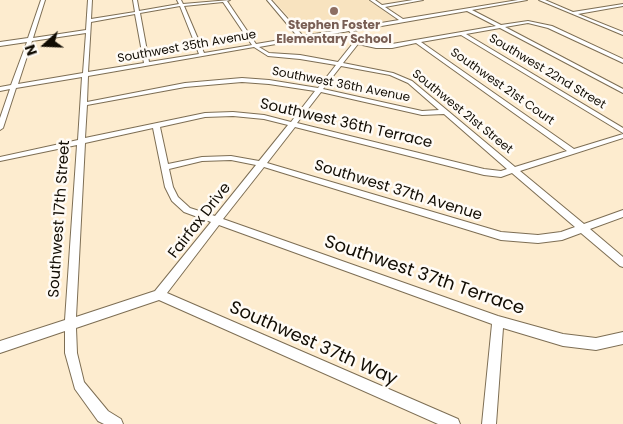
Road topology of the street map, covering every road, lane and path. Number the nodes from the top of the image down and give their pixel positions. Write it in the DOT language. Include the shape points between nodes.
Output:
graph roads {
  1 [pos="43,0"];
  2 [pos="90,0"];
  3 [pos="135,0"];
  4 [pos="224,0"];
  5 [pos="228,0"];
  6 [pos="268,0"];
  7 [pos="372,0"];
  8 [pos="421,0"];
  9 [pos="526,0"];
  10 [pos="541,0"];
  11 [pos="180,3"];
  12 [pos="623,4"];
  13 [pos="381,6"];
  14 [pos="468,10"];
  15 [pos="137,12"];
  16 [pos="573,13"];
  17 [pos="88,21"];
  18 [pos="402,21"];
  19 [pos="498,26"];
  20 [pos="350,30"];
  21 [pos="87,31"];
  22 [pos="460,33"];
  23 [pos="623,34"];
  24 [pos="302,38"];
  25 [pos="30,40"];
  26 [pos="416,41"];
  27 [pos="357,42"];
  28 [pos="0,44"];
  29 [pos="255,46"];
  30 [pos="202,54"];
  31 [pos="623,61"];
  32 [pos="147,64"];
  33 [pos="340,64"];
  34 [pos="85,74"];
  35 [pos="16,86"];
  36 [pos="0,88"];
  37 [pos="319,90"];
  38 [pos="623,91"];
  39 [pos="84,104"];
  40 [pos="446,112"];
  41 [pos="293,124"];
  42 [pos="156,125"];
  43 [pos="0,128"];
  44 [pos="623,131"];
  45 [pos="623,136"];
  46 [pos="82,141"];
  47 [pos="574,152"];
  48 [pos="0,159"];
  49 [pos="262,164"];
  50 [pos="164,168"];
  51 [pos="516,171"];
  52 [pos="623,213"];
  53 [pos="217,222"];
  54 [pos="584,229"];
  55 [pos="623,263"];
  56 [pos="159,295"];
  57 [pos="498,322"];
  58 [pos="70,324"];
  59 [pos="623,338"];
  60 [pos="0,347"];
  61 [pos="116,424"];
  62 [pos="453,424"];
  63 [pos="489,424"];
  1 -- 25 [label="street"];
  2 -- 17 [label="street, Southwest 17th Street"];
  3 -- 15 [label="street"];
  4 -- 5 [label="street"];
  4 -- 11 [label="street"];
  4 -- 29 [label="street"];
  6 -- 24 [label="street"];
  7 -- 13 [label="street"];
  8 -- 13 [label="street"];
  9 -- 14 [label="street, Southwest 35th Avenue"];
  10 -- 16 [label="street"];
  11 -- 15 [label="street"];
  11 -- 30 [label="street"];
  12 -- 16 [label="street"];
  13 -- 18 [label="street"];
  14 -- 18 [label="street, Southwest 35th Avenue"];
  14 -- 19 [label="street"];
  15 -- 17 [label="street"];
  15 -- 32 [label="street"];
  16 -- 23 [label="street"];
  17 -- 21 [label="street, Southwest 17th Street"];
  18 -- 20 [label="street, Southwest 35th Avenue"];
  19 -- 22 [label="street"];
  19 -- 31 [label="street" via="536,23"];
  19 -- 38 [label="street"];
  20 -- 24 [label="street, Southwest 35th Avenue"];
  20 -- 27 [label="street"];
  21 -- 25 [label="street"];
  21 -- 34 [label="street, Southwest 17th Street"];
  22 -- 26 [label="street"];
  22 -- 44 [label="street, Southwest 22nd Street"];
  24 -- 29 [label="street, Southwest 35th Avenue"];
  25 -- 28 [label="street"];
  25 -- 35 [label="street"];
  26 -- 27 [label="street" via="384,46"];
  26 -- 47 [label="street, Southwest 21st Court"];
  27 -- 33 [label="street, Fairfax Drive"];
  29 -- 30 [label="street, Southwest 35th Avenue"];
  29 -- 33 [label="street, Southwest 21st Street" via="268,54"];
  30 -- 32 [label="street, Southwest 35th Avenue"];
  32 -- 34 [label="street, Southwest 35th Avenue"];
  33 -- 37 [label="street, Fairfax Drive"];
  33 -- 40 [label="street, Southwest 21st Street" via="401,77"];
  34 -- 35 [label="street, Southwest 35th Avenue"];
  34 -- 39 [label="street, Southwest 17th Street"];
  35 -- 36 [label="street, Southwest 35th Avenue"];
  35 -- 43 [label="street"];
  37 -- 39 [label="street, Southwest 36th Avenue" via="269,82 214,81"];
  37 -- 40 [label="street, Southwest 36th Avenue" via="422,113"];
  37 -- 41 [label="street, Fairfax Drive"];
  39 -- 46 [label="street, Southwest 17th Street"];
  40 -- 51 [label="street, Southwest 21st Street"];
  41 -- 42 [label="street, Southwest 36th Terrace" via="234,114 205,115"];
  41 -- 49 [label="street, Fairfax Drive"];
  41 -- 51 [label="street, Southwest 36th Terrace" via="484,172"];
  42 -- 46 [label="street, Southwest 36th Terrace"];
  42 -- 50 [label="street, Southwest 37th Terrace"];
  45 -- 47 [label="street, Southwest 36th Terrace"];
  46 -- 48 [label="street, Southwest 36th Terrace"];
  46 -- 58 [label="street, Southwest 17th Street"];
  47 -- 51 [label="street, Southwest 36th Terrace"];
  49 -- 50 [label="street, Southwest 37th Avenue" via="217,157"];
  49 -- 53 [label="street, Fairfax Drive"];
  49 -- 54 [label="street, Southwest 37th Avenue" via="501,236 538,239"];
  50 -- 53 [label="street, Southwest 37th Terrace" via="168,187 175,199 187,210"];
  51 -- 54 [label="street, Southwest 21st Street"];
  52 -- 54 [label="street, Southwest 37th Avenue"];
  53 -- 56 [label="street, Fairfax Drive"];
  53 -- 57 [label="street, Southwest 37th Terrace"];
  54 -- 55 [label="street, Southwest 21st Street"];
  56 -- 58 [label="street"];
  56 -- 62 [label="street, Southwest 37th Way"];
  57 -- 59 [label="street, Southwest 37th Terrace" via="563,340 596,344"];
  57 -- 63 [label="street"];
  58 -- 60 [label="street"];
  58 -- 61 [label="street, Southwest 17th Street" via="70,353 79,385 103,416"];
}
